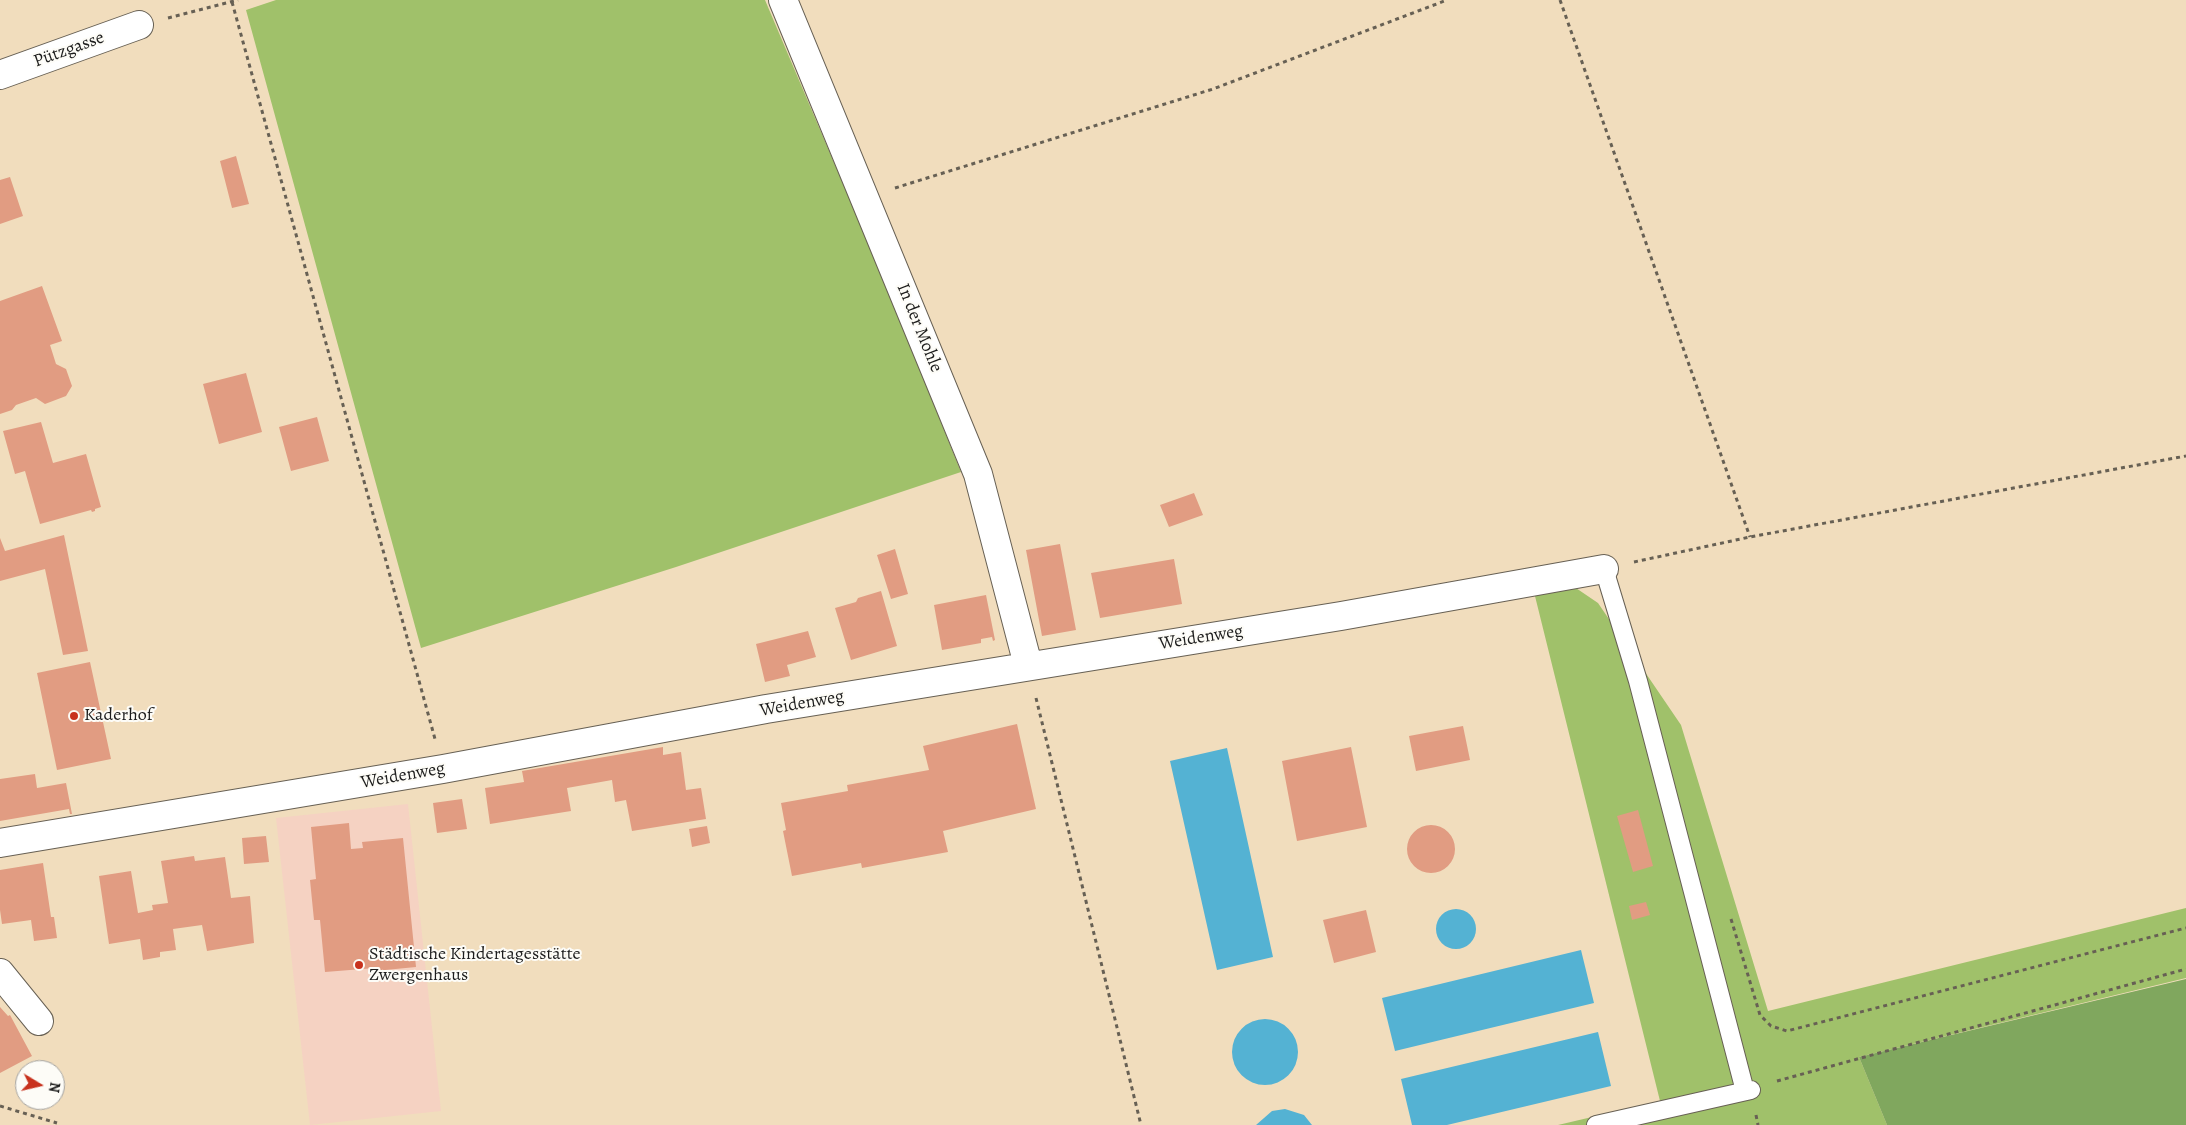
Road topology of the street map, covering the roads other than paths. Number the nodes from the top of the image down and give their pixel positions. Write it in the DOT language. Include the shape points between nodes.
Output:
graph roads {
  1 [pos="783,0"];
  2 [pos="138,25"];
  3 [pos="0,75"];
  4 [pos="1604,569"];
  5 [pos="1028,666"];
  6 [pos="0,843"];
  7 [pos="0,973"];
  8 [pos="39,1021"];
  9 [pos="1596,1125"];
  1 -- 5 [label="street, In der Mohle" via="978,474"];
  2 -- 3 [label="street, Pützgasse"];
  4 -- 5 [label="street, Weidenweg" via="1341,616"];
  4 -- 9 [label="lane" via="1638,681 1748,1091"];
  5 -- 6 [label="street, Weidenweg"];
  7 -- 8 [label="street"];
}
